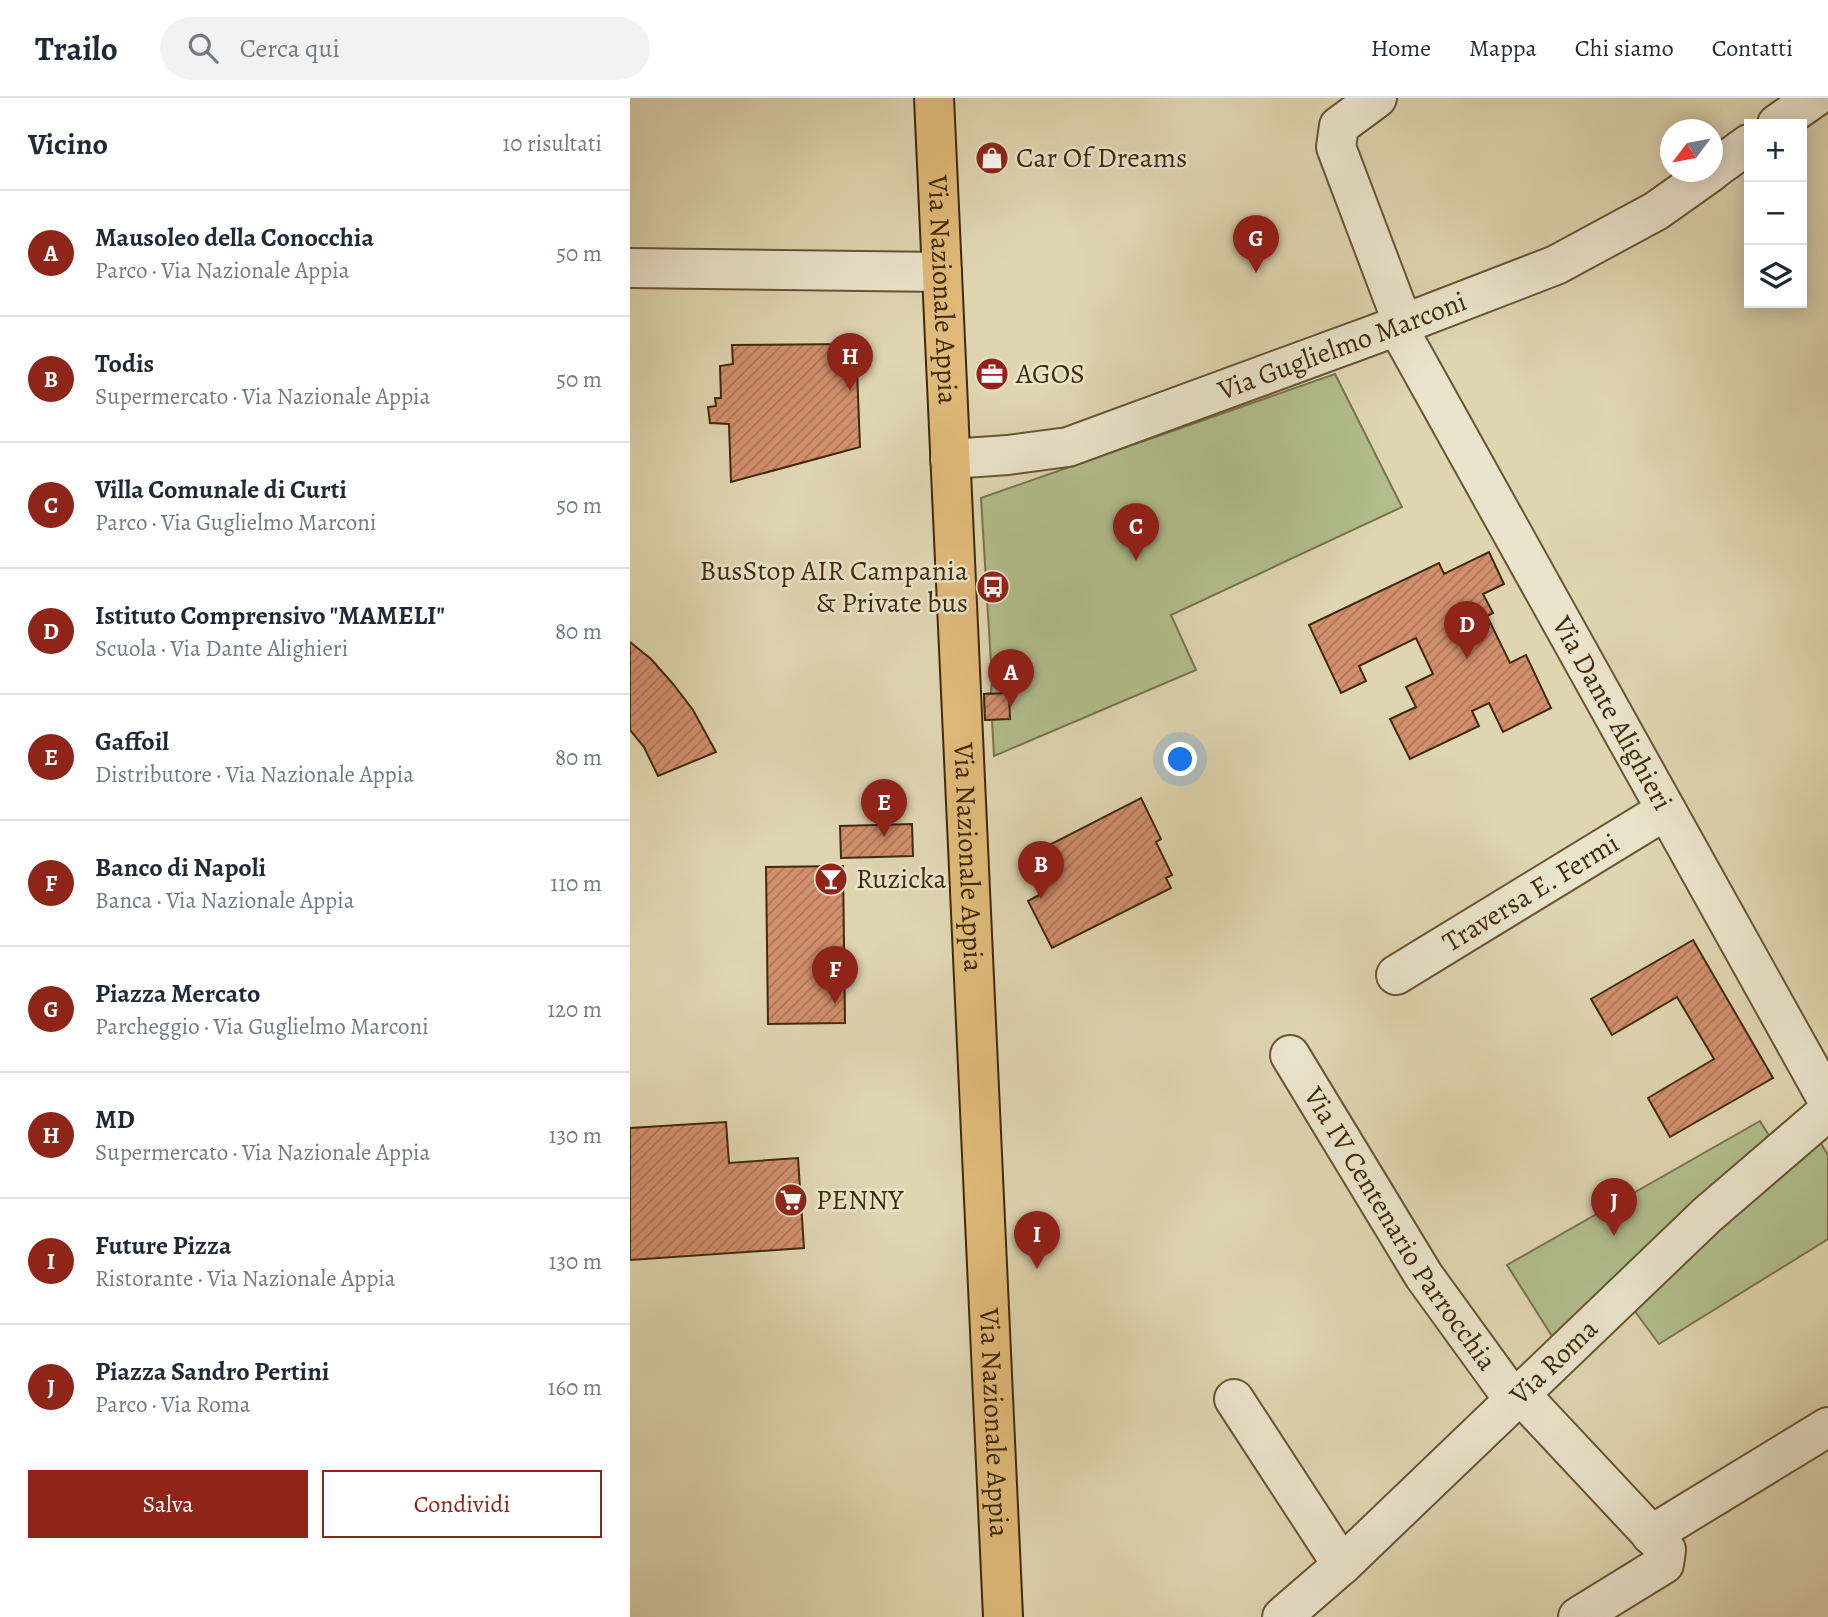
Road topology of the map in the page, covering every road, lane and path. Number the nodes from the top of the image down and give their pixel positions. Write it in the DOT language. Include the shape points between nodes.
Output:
graph roads {
  1 [pos="934,98"];
  2 [pos="1377,98"];
  3 [pos="1814,98"];
  4 [pos="1784,119"];
  5 [pos="1744,148"];
  6 [pos="1723,163"];
  7 [pos="1697,182"];
  8 [pos="630,268"];
  9 [pos="942,272"];
  10 [pos="1400,325"];
  11 [pos="950,459"];
  12 [pos="1666,810"];
  13 [pos="1396,975"];
  14 [pos="1290,1055"];
  15 [pos="1828,1101"];
  16 [pos="1828,1111"];
  17 [pos="1517,1397"];
  18 [pos="1234,1399"];
  19 [pos="1828,1427"];
  20 [pos="1651,1535"];
  21 [pos="1342,1565"];
  22 [pos="1003,1617"];
  23 [pos="1282,1617"];
  24 [pos="1578,1617"];
  1 -- 9 [label="main road, Via Nazionale Appia"];
  2 -- 10 [label="street, Via Dante Alighieri" via="1339,126 1336,147"];
  3 -- 4 [label="street"];
  5 -- 6 [label="street, Via Guglielmo Marconi"];
  7 -- 10 [label="street, Via Guglielmo Marconi" via="1656,211 1556,265"];
  8 -- 9 [label="street"];
  9 -- 11 [label="main road, Via Nazionale Appia"];
  10 -- 11 [label="street, Via Guglielmo Marconi" via="1068,447"];
  10 -- 12 [label="street, Via Dante Alighieri"];
  11 -- 22 [label="main road, Via Nazionale Appia"];
  12 -- 13 [label="street, Traversa E. Fermi"];
  12 -- 15 [label="street, Via Dante Alighieri"];
  14 -- 17 [label="street, Via IV Centenario Parrocchia" via="1424,1276"];
  16 -- 17 [label="street, Via Roma" via="1707,1215"];
  17 -- 20 [label="street, Via IV Centenario Parrocchia"];
  17 -- 21 [label="street, Via Roma"];
  18 -- 21 [label="street"];
  19 -- 20 [label="street"];
  20 -- 24 [label="street, Via IV Centenario Parrocchia" via="1666,1550 1664,1564"];
  21 -- 23 [label="street, Via Roma"];
}
